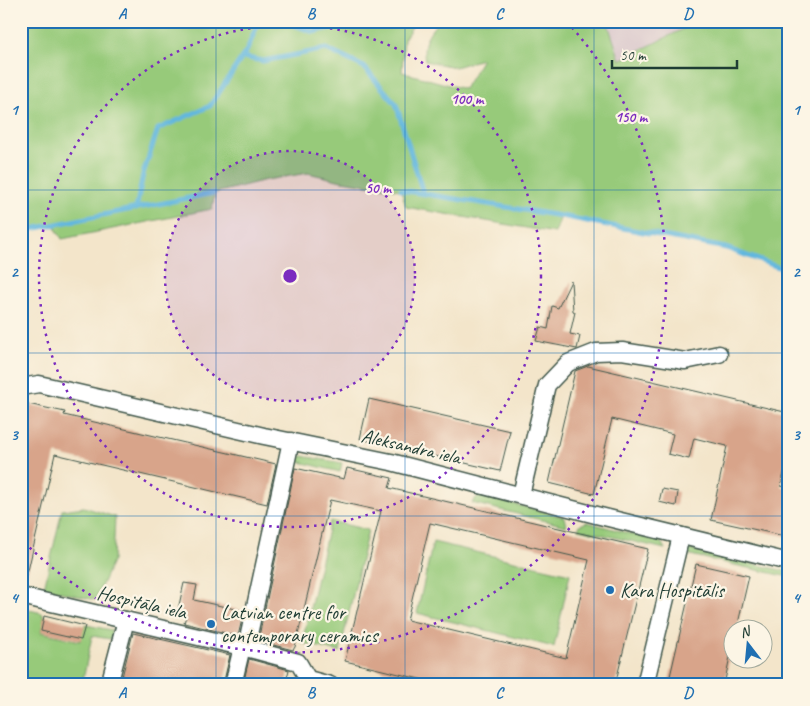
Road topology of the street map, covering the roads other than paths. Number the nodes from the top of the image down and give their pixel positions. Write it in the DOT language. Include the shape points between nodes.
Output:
graph roads {
  1 [pos="719,354"];
  2 [pos="21,387"];
  3 [pos="291,441"];
  4 [pos="521,495"];
  5 [pos="681,536"];
  6 [pos="789,562"];
  7 [pos="21,596"];
  8 [pos="126,620"];
  9 [pos="244,647"];
  10 [pos="305,682"];
  11 [pos="109,685"];
  12 [pos="233,685"];
  13 [pos="330,685"];
  14 [pos="645,685"];
  1 -- 4 [label="street" via="685,361 622,351 596,352 568,364 547,385"];
  2 -- 3 [label="street, Aleksandra iela" via="39,384"];
  3 -- 4 [label="street, Aleksandra iela"];
  3 -- 9 [label="street"];
  4 -- 5 [label="street, Aleksandra iela"];
  5 -- 6 [label="street, Aleksandra iela"];
  5 -- 14 [label="street"];
  7 -- 8 [label="street, Hospitāļa iela"];
  8 -- 9 [label="street, Hospitāļa iela"];
  8 -- 11 [label="street"];
  9 -- 10 [label="street, Hospitāļa iela" via="298,662"];
  9 -- 12 [label="street"];
  10 -- 13 [label="street, Hospitāļa iela"];
}
